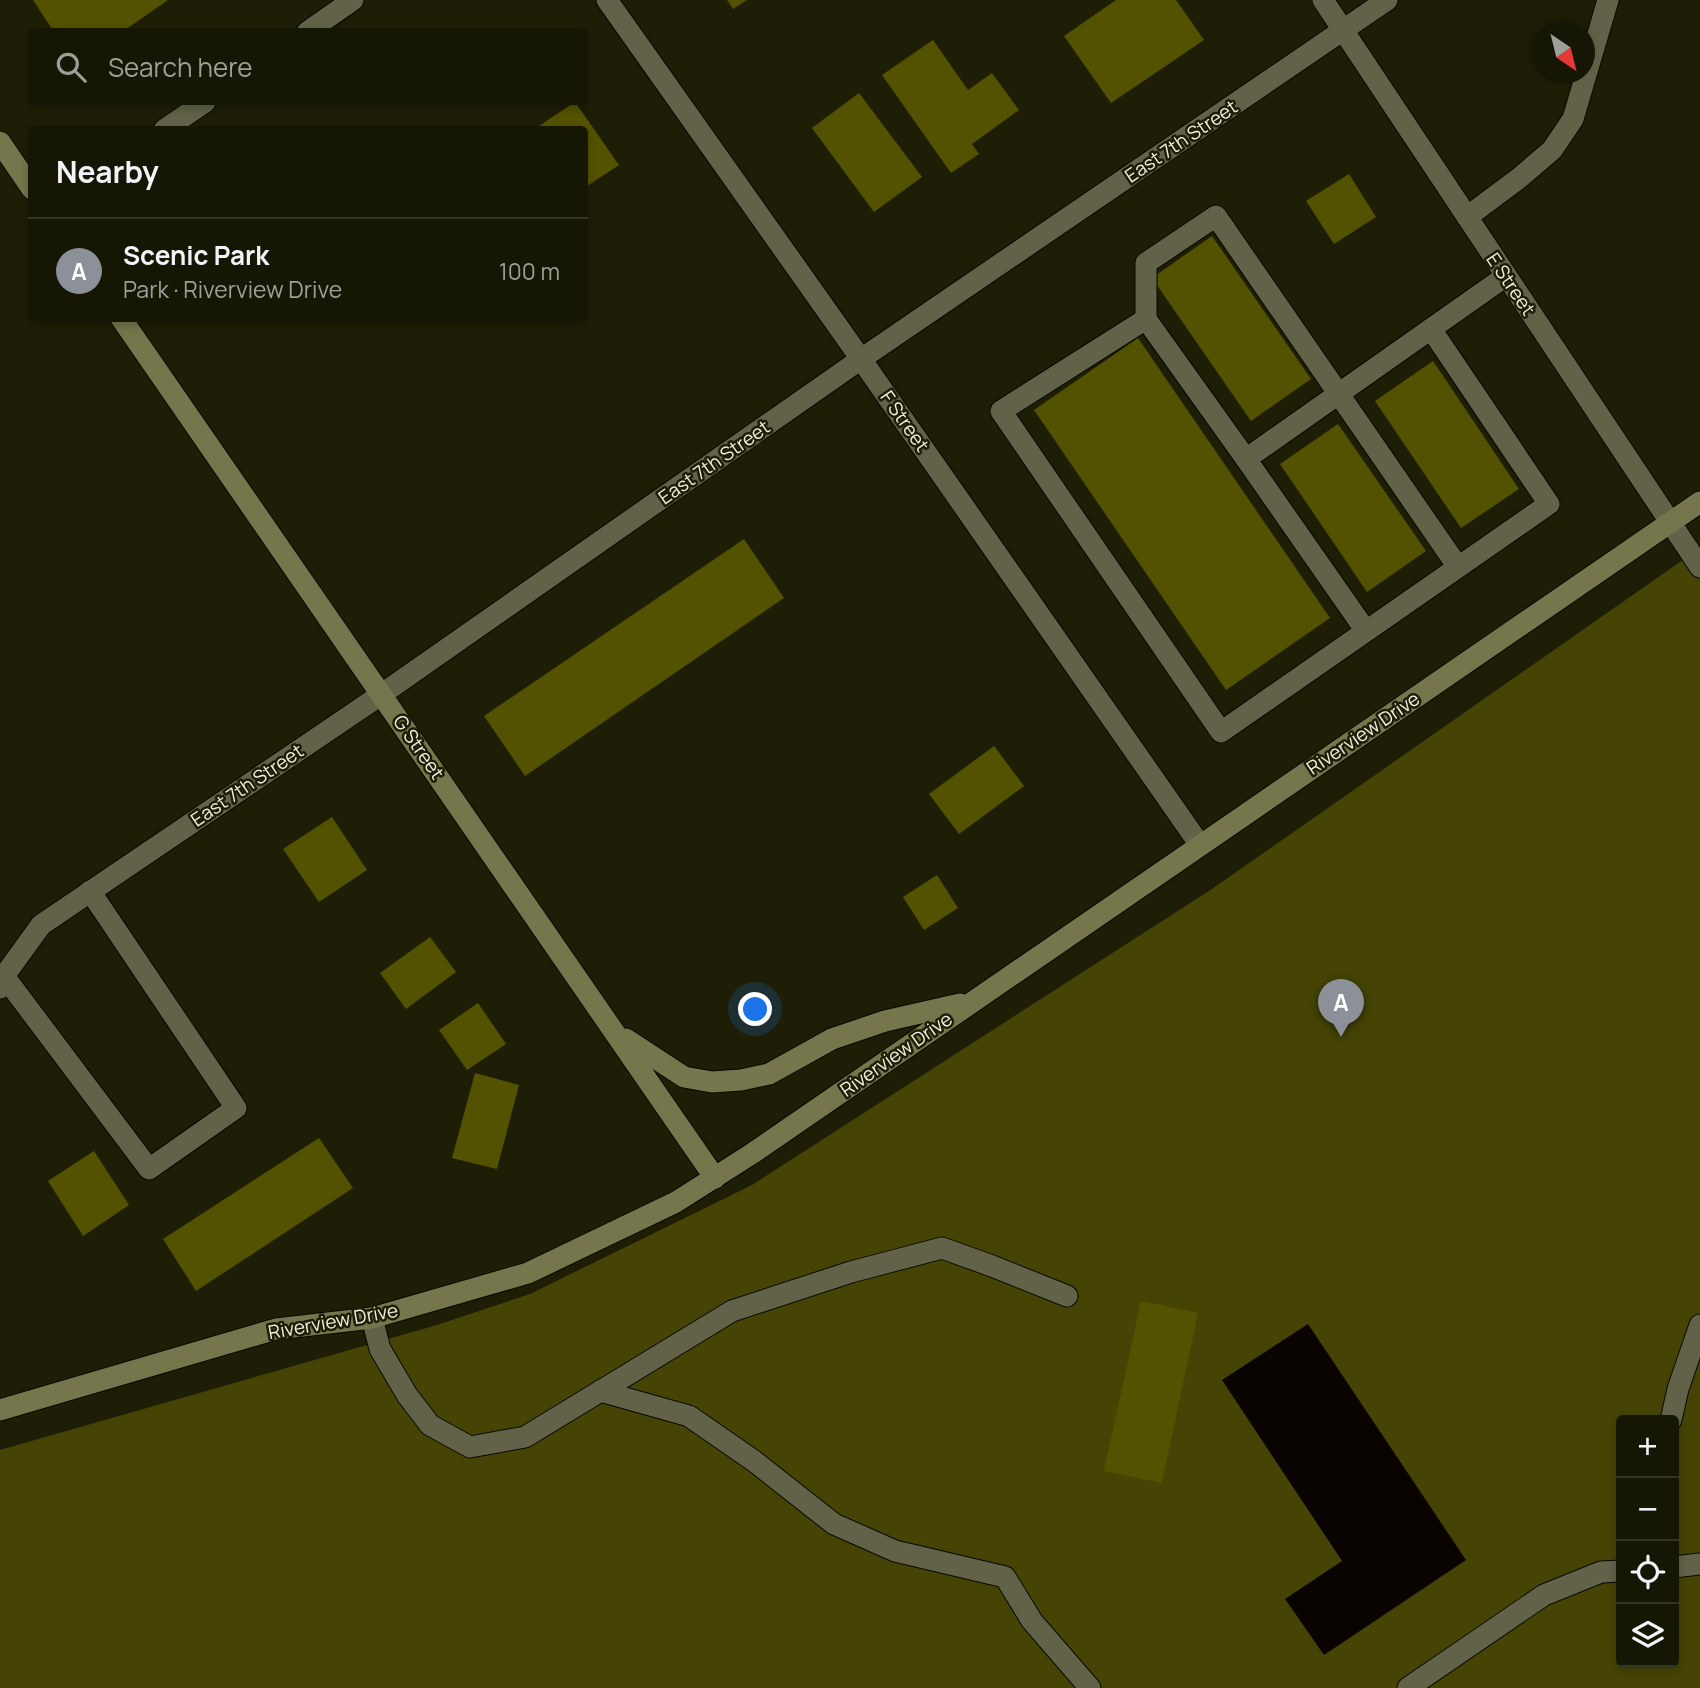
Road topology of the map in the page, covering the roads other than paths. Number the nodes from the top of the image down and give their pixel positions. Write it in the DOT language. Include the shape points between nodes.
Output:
graph roads {
  1 [pos="353,0"];
  2 [pos="607,0"];
  3 [pos="1323,0"];
  4 [pos="1387,0"];
  5 [pos="1608,0"];
  6 [pos="313,28"];
  7 [pos="1344,30"];
  8 [pos="201,105"];
  9 [pos="170,126"];
  10 [pos="0,142"];
  11 [pos="28,183"];
  12 [pos="1467,217"];
  13 [pos="1506,276"];
  14 [pos="1146,319"];
  15 [pos="124,322"];
  16 [pos="1430,329"];
  17 [pos="862,359"];
  18 [pos="1339,393"];
  19 [pos="1246,458"];
  20 [pos="1700,502"];
  21 [pos="1670,523"];
  22 [pos="1700,566"];
  23 [pos="1458,567"];
  24 [pos="1366,631"];
  25 [pos="382,694"];
  26 [pos="1200,845"];
  27 [pos="90,891"];
  28 [pos="2,982"];
  29 [pos="972,1002"];
  30 [pos="616,1033"];
  31 [pos="715,1178"];
  32 [pos="1068,1296"];
  33 [pos="372,1318"];
  34 [pos="1700,1325"];
  35 [pos="600,1391"];
  36 [pos="0,1410"];
  37 [pos="1672,1415"];
  38 [pos="1700,1564"];
  39 [pos="1679,1566"];
  40 [pos="1616,1571"];
  41 [pos="1090,1688"];
  42 [pos="1408,1688"];
  1 -- 6 [label="street"];
  2 -- 17 [label="street, F Street"];
  3 -- 7 [label="street, E Street"];
  4 -- 7 [label="street, East 7th Street"];
  5 -- 12 [label="street" via="1573,119 1552,150"];
  7 -- 12 [label="street, E Street"];
  7 -- 17 [label="street, East 7th Street"];
  8 -- 9 [label="street"];
  10 -- 11 [label="main road"];
  12 -- 13 [label="street, E Street"];
  13 -- 16 [label="street"];
  13 -- 21 [label="street, E Street"];
  14 -- 18 [label="street" via="1146,263 1216,216"];
  14 -- 19 [label="street"];
  14 -- 24 [label="street" via="1001,411 1221,732"];
  15 -- 25 [label="main road, G Street"];
  16 -- 18 [label="street"];
  16 -- 23 [label="street" via="1549,504"];
  17 -- 25 [label="street, East 7th Street"];
  17 -- 26 [label="street, F Street"];
  18 -- 19 [label="street"];
  18 -- 23 [label="street"];
  19 -- 24 [label="street"];
  20 -- 21 [label="main road, Riverview Drive"];
  21 -- 22 [label="street, E Street"];
  21 -- 26 [label="main road, Riverview Drive"];
  23 -- 24 [label="street"];
  25 -- 27 [label="street, East 7th Street"];
  25 -- 30 [label="main road, G Street"];
  26 -- 29 [label="main road, Riverview Drive"];
  27 -- 28 [label="street, East 7th Street" via="41,925"];
  27 -- 28 [label="street" via="236,1108 149,1169"];
  29 -- 30 [label="main road" via="886,1021 832,1039 769,1074 741,1080 712,1082 684,1077"];
  29 -- 31 [label="main road, Riverview Drive"];
  30 -- 31 [label="main road, G Street"];
  31 -- 33 [label="main road, Riverview Drive" via="676,1202 528,1273"];
  32 -- 35 [label="street" via="942,1248 732,1311"];
  33 -- 35 [label="street" via="380,1349 407,1395 430,1425 470,1447 524,1437"];
  33 -- 36 [label="main road, Riverview Drive" via="276,1329"];
  34 -- 37 [label="street"];
  35 -- 41 [label="street" via="689,1416 834,1524 895,1551 1005,1577 1032,1621"];
  38 -- 39 [label="street"];
  40 -- 42 [label="street" via="1601,1572 1544,1595"];
}
